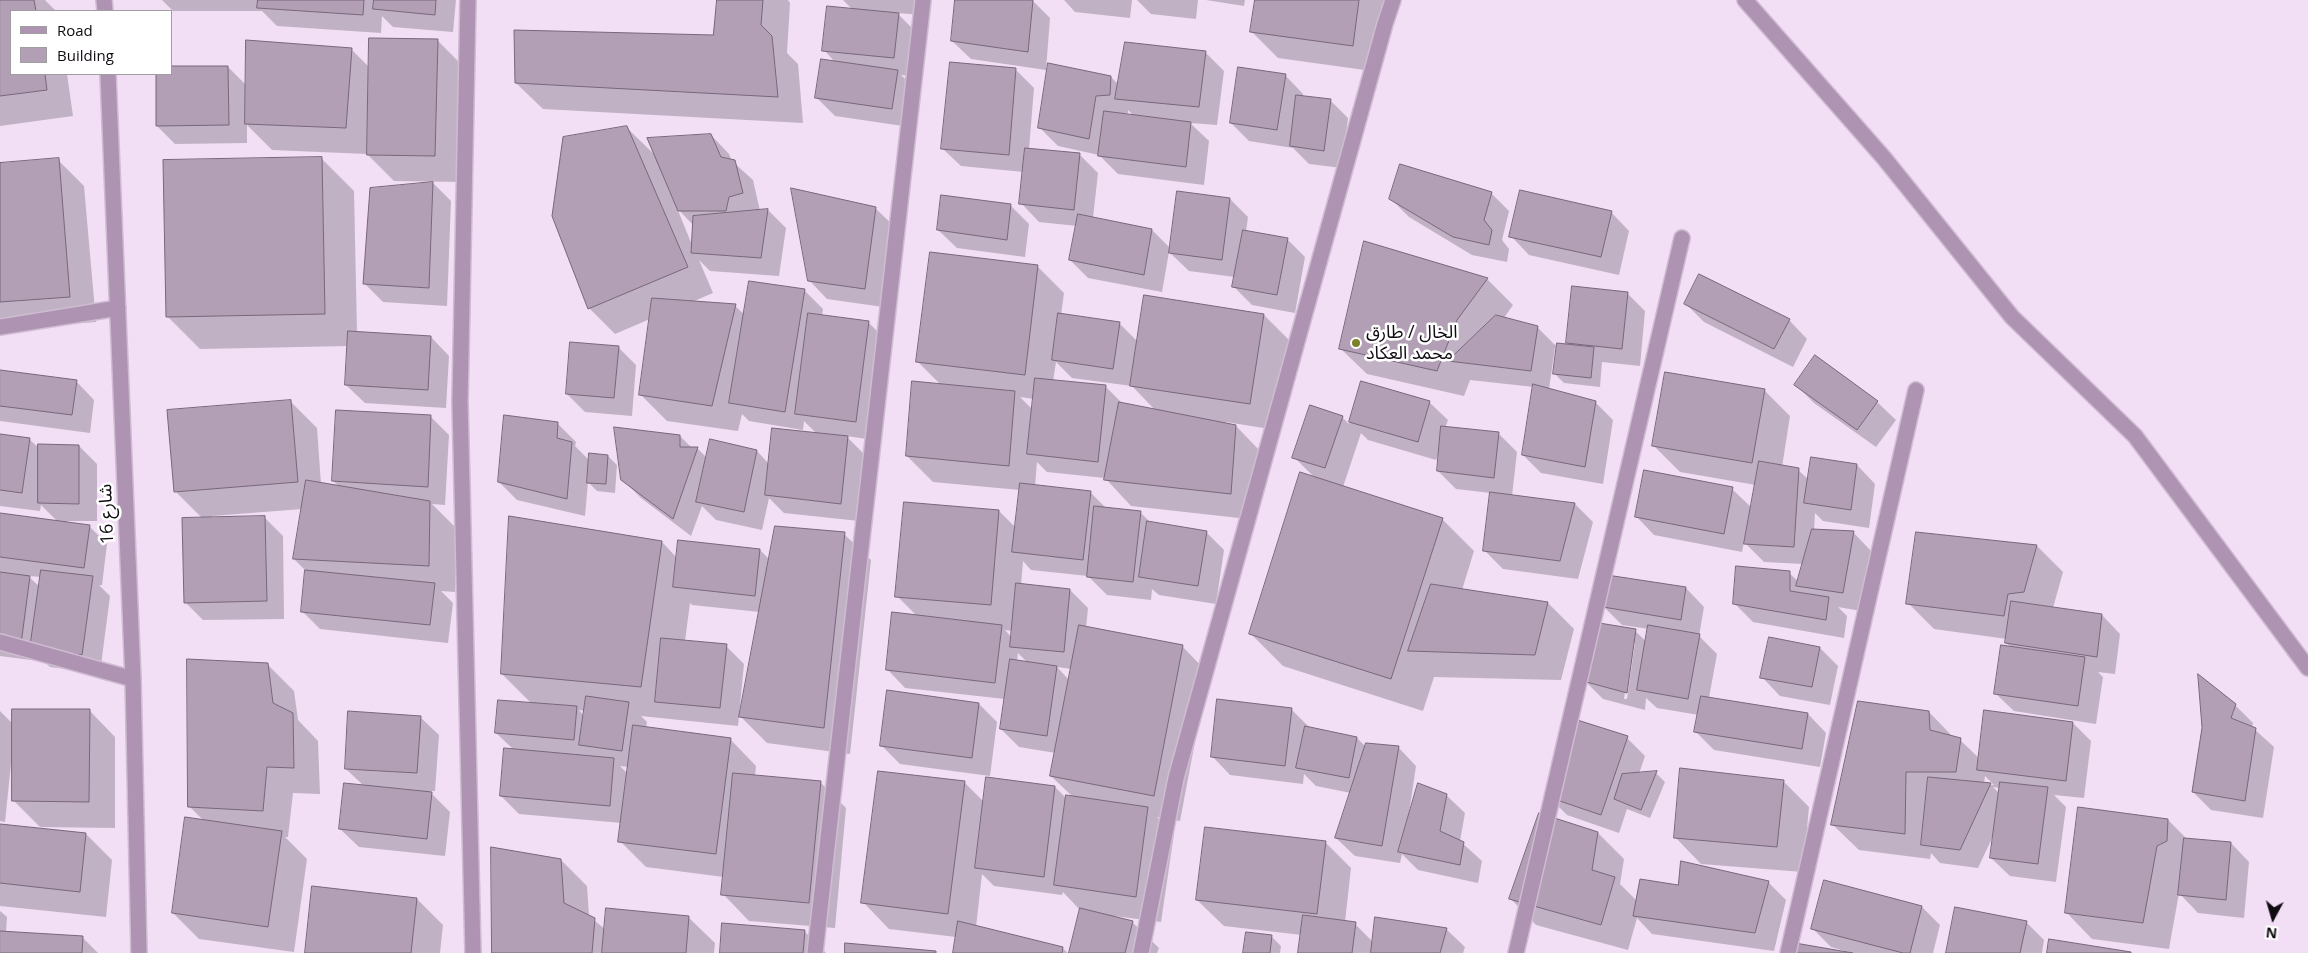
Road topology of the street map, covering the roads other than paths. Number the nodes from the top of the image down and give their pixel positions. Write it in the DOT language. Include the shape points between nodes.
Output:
graph roads {
  1 [pos="468,0"];
  2 [pos="923,0"];
  3 [pos="1393,0"];
  4 [pos="1746,0"];
  5 [pos="108,75"];
  6 [pos="1682,238"];
  7 [pos="118,308"];
  8 [pos="0,327"];
  9 [pos="1916,390"];
  10 [pos="0,642"];
  11 [pos="2308,668"];
  12 [pos="133,679"];
  13 [pos="139,953"];
  14 [pos="474,953"];
  15 [pos="815,953"];
  16 [pos="1141,953"];
  17 [pos="1516,953"];
  18 [pos="1788,953"];
  1 -- 14 [label="street" via="460,402"];
  2 -- 15 [label="street"];
  3 -- 16 [label="street" via="1176,778"];
  4 -- 11 [label="street" via="1884,158 2012,317 2135,436"];
  5 -- 7 [label="street, شارع 16"];
  6 -- 17 [label="street"];
  7 -- 8 [label="street"];
  7 -- 12 [label="street, شارع 16"];
  9 -- 18 [label="street"];
  10 -- 12 [label="street"];
  12 -- 13 [label="street, شارع 16"];
}
